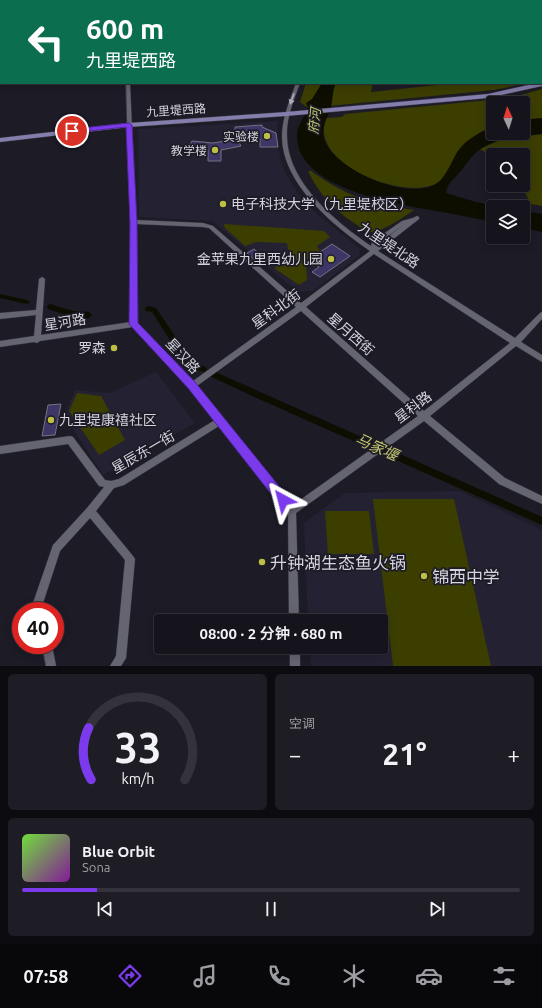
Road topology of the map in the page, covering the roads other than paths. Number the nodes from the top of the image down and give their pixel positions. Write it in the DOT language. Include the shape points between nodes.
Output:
graph roads {
  1 [pos="459,0"];
  2 [pos="482,0"];
  3 [pos="128,84"];
  4 [pos="298,84"];
  5 [pos="542,84"];
  6 [pos="542,88"];
  7 [pos="336,112"];
  8 [pos="285,117"];
  9 [pos="129,126"];
  10 [pos="0,140"];
  11 [pos="0,143"];
  12 [pos="133,222"];
  13 [pos="374,251"];
  14 [pos="42,279"];
  15 [pos="301,307"];
  16 [pos="39,312"];
  17 [pos="542,315"];
  18 [pos="0,316"];
  19 [pos="134,324"];
  20 [pos="37,340"];
  21 [pos="516,342"];
  22 [pos="0,344"];
  23 [pos="542,359"];
  24 [pos="192,385"];
  25 [pos="424,416"];
  26 [pos="220,420"];
  27 [pos="0,450"];
  28 [pos="110,485"];
  29 [pos="542,500"];
  30 [pos="90,511"];
  31 [pos="292,512"];
  32 [pos="38,602"];
  33 [pos="294,614"];
  34 [pos="49,654"];
  35 [pos="295,654"];
  36 [pos="51,666"];
  37 [pos="115,666"];
  38 [pos="295,666"];
  1 -- 2 [label="street"];
  3 -- 9 [label="street"];
  4 -- 8 [label="street, 九里堤北路, one-way"];
  5 -- 7 [label="main road" via="488,96"];
  6 -- 7 [label="main road" via="488,99"];
  7 -- 8 [label="main road"];
  8 -- 9 [label="main road"];
  8 -- 13 [label="street, 九里堤北路" via="285,146 291,168 322,210"];
  9 -- 10 [label="main road, 九里堤西路"];
  9 -- 11 [label="main road"];
  9 -- 12 [label="street"];
  12 -- 15 [label="street, 星月西街" via="211,227"];
  12 -- 19 [label="street"];
  13 -- 13 [label="street, 星科北街" via="385,242 417,218 404,222 374,243"];
  13 -- 15 [label="street, 星科北街"];
  13 -- 21 [label="street, 九里堤北路"];
  14 -- 16 [label="street"];
  15 -- 24 [label="street, 星科北街"];
  15 -- 25 [label="street, 星月西街"];
  16 -- 18 [label="street"];
  16 -- 20 [label="street"];
  17 -- 21 [label="street, 星科路"];
  19 -- 20 [label="street, 星河路"];
  19 -- 24 [label="street, 星汉路"];
  20 -- 22 [label="street, 星河路"];
  21 -- 23 [label="street, 九里堤北路"];
  21 -- 25 [label="street, 星科路"];
  24 -- 26 [label="street, 星汉路"];
  25 -- 29 [label="street, 星月西街" via="502,481"];
  25 -- 31 [label="street, 星科路"];
  26 -- 28 [label="street, 星辰东一街" via="121,482"];
  26 -- 31 [label="street, 星汉路"];
  27 -- 28 [label="street, 星辰东一街" via="70,440 102,483"];
  28 -- 30 [label="street"];
  30 -- 32 [label="street" via="56,548"];
  30 -- 37 [label="street" via="130,559 121,658"];
  31 -- 33 [label="street"];
  34 -- 36 [label="street"];
  35 -- 38 [label="street"];
}
